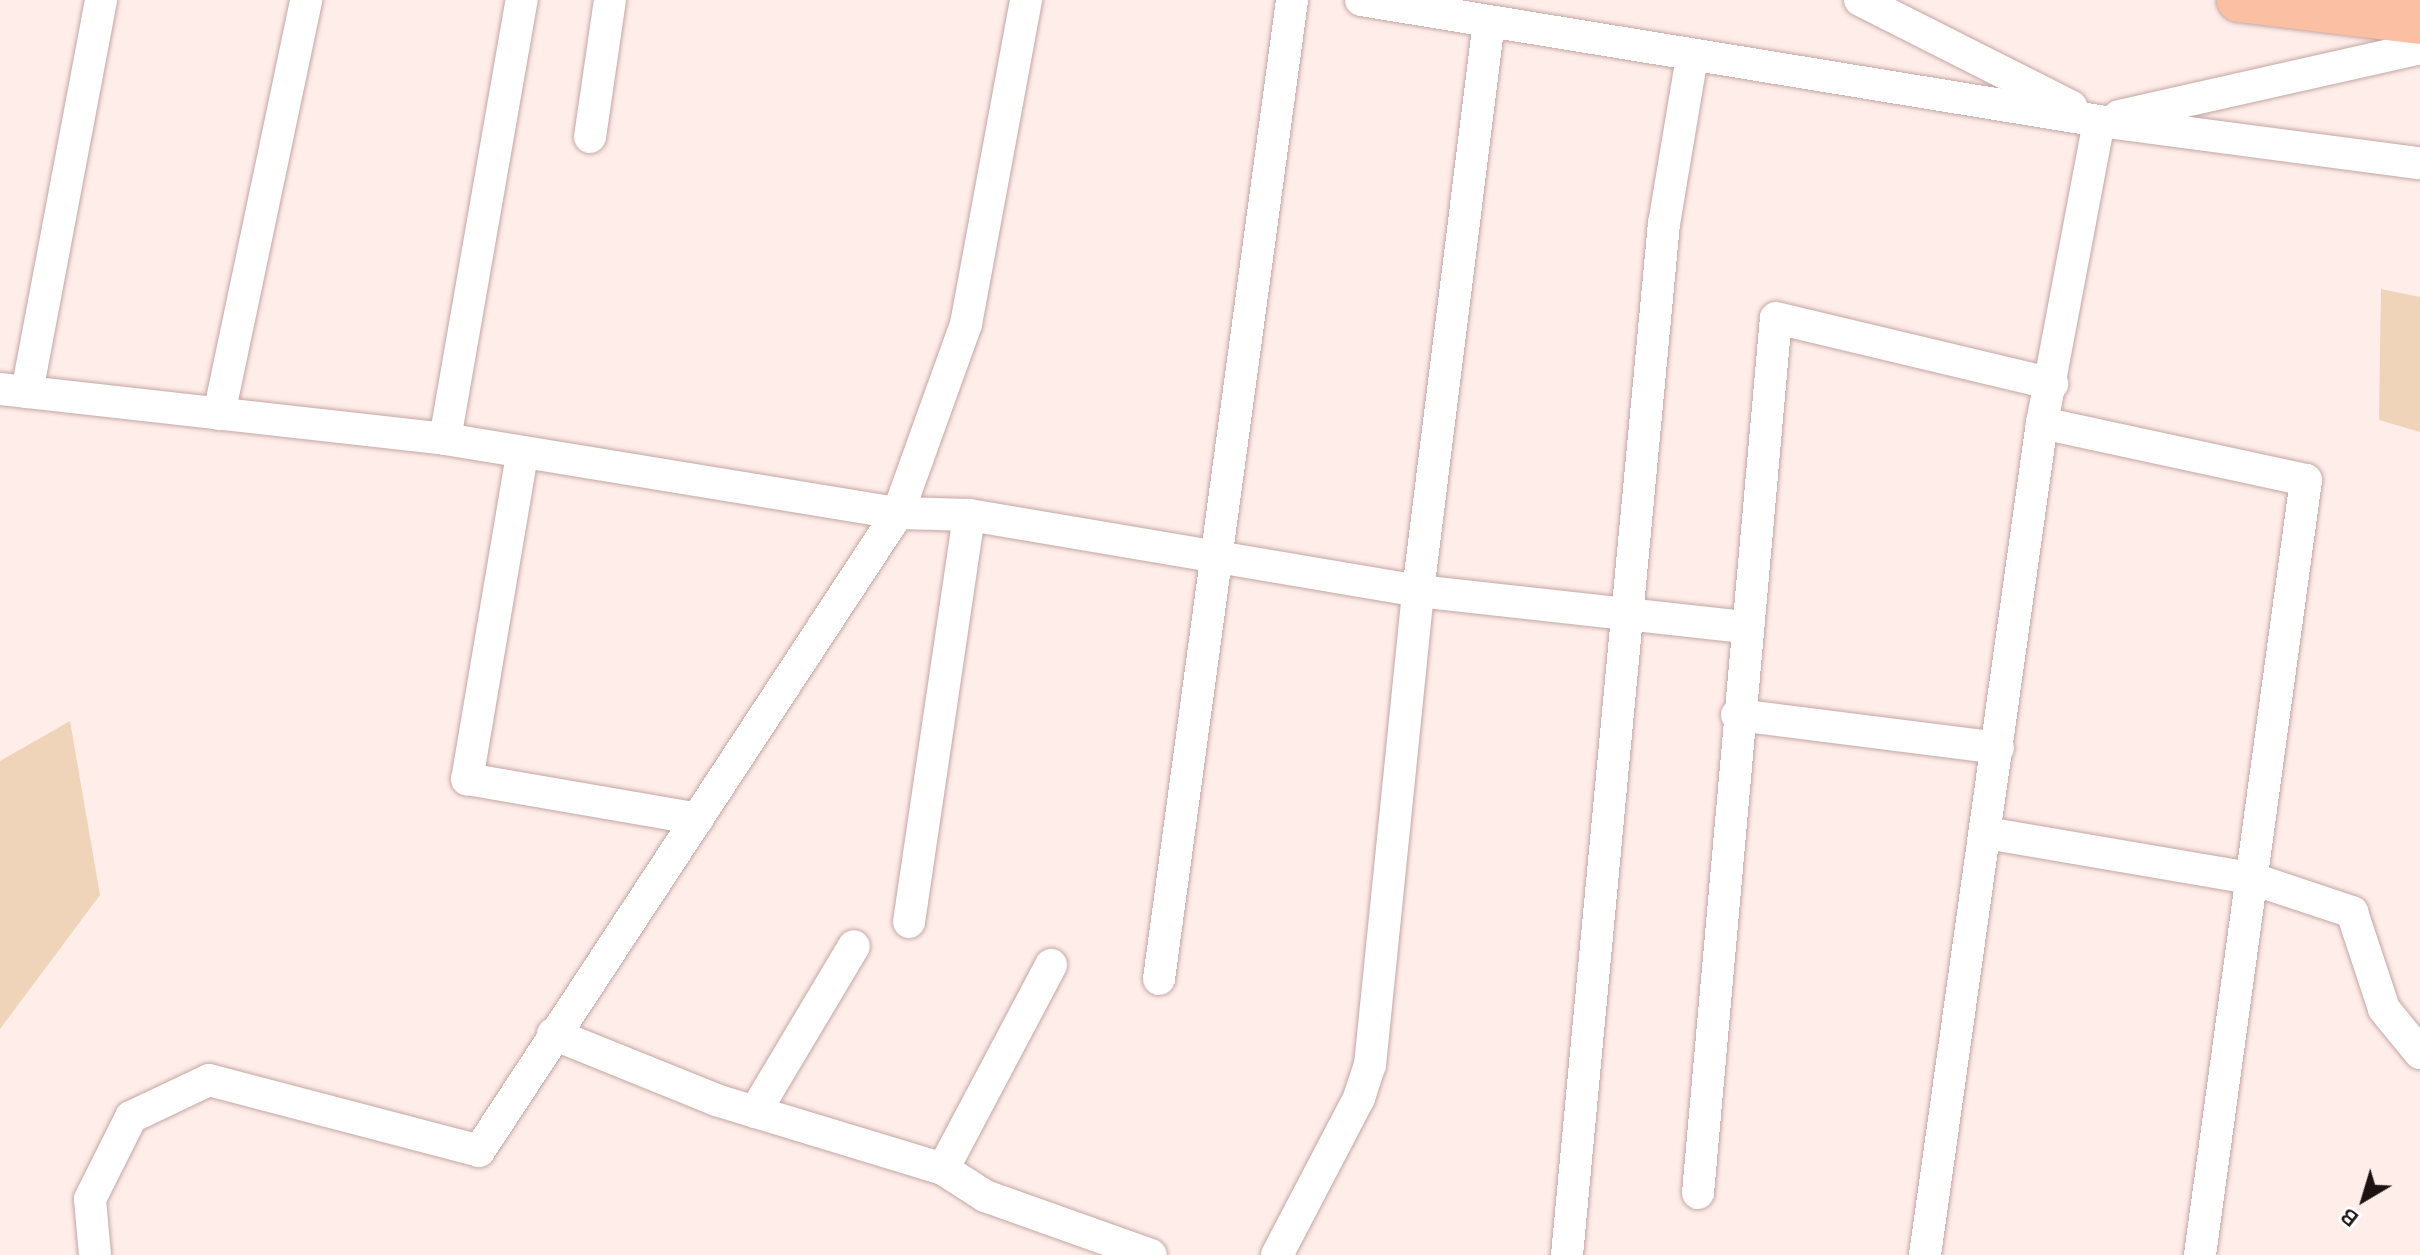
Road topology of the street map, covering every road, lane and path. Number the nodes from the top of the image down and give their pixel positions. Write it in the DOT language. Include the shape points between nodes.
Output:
graph roads {
  1 [pos="101,0"];
  2 [pos="306,0"];
  3 [pos="522,0"];
  4 [pos="610,0"];
  5 [pos="1026,0"];
  6 [pos="1292,0"];
  7 [pos="1361,0"];
  8 [pos="1860,0"];
  9 [pos="2239,0"];
  10 [pos="2343,8"];
  11 [pos="1489,21"];
  12 [pos="2420,22"];
  13 [pos="2420,48"];
  14 [pos="1692,56"];
  15 [pos="2099,121"];
  16 [pos="590,137"];
  17 [pos="2420,163"];
  18 [pos="2052,384"];
  19 [pos="14,390"];
  20 [pos="219,414"];
  21 [pos="2042,423"];
  22 [pos="445,439"];
  23 [pos="522,455"];
  24 [pos="898,513"];
  25 [pos="969,515"];
  26 [pos="1218,561"];
  27 [pos="1418,591"];
  28 [pos="1623,614"];
  29 [pos="1744,627"];
  30 [pos="1737,715"];
  31 [pos="1998,748"];
  32 [pos="698,819"];
  33 [pos="1986,833"];
  34 [pos="2250,878"];
  35 [pos="909,922"];
  36 [pos="854,946"];
  37 [pos="1051,965"];
  38 [pos="1159,979"];
  39 [pos="553,1034"];
  40 [pos="2420,1053"];
  41 [pos="755,1112"];
  42 [pos="943,1169"];
  43 [pos="1698,1193"];
  44 [pos="95,1255"];
  45 [pos="1151,1255"];
  46 [pos="1277,1255"];
  47 [pos="1567,1255"];
  48 [pos="1925,1255"];
  49 [pos="2200,1255"];
  1 -- 19 [label="street"];
  2 -- 20 [label="street"];
  3 -- 22 [label="street"];
  4 -- 16 [label="street"];
  5 -- 24 [label="street" via="966,324"];
  6 -- 26 [label="street"];
  7 -- 11 [label="street"];
  8 -- 15 [label="street"];
  9 -- 10 [label="main road"];
  10 -- 12 [label="main road"];
  11 -- 14 [label="street"];
  11 -- 27 [label="street"];
  13 -- 15 [label="street"];
  14 -- 15 [label="street"];
  14 -- 28 [label="street" via="1664,224"];
  15 -- 17 [label="street"];
  15 -- 18 [label="street"];
  18 -- 21 [label="street"];
  18 -- 29 [label="street" via="1776,318"];
  19 -- 20 [label="street"];
  20 -- 22 [label="street"];
  21 -- 31 [label="street"];
  21 -- 34 [label="street" via="2306,480"];
  22 -- 23 [label="street"];
  23 -- 24 [label="street"];
  23 -- 32 [label="street" via="467,779"];
  24 -- 25 [label="street"];
  24 -- 32 [label="street"];
  25 -- 26 [label="street"];
  25 -- 35 [label="street"];
  26 -- 27 [label="street"];
  26 -- 38 [label="street"];
  27 -- 28 [label="street"];
  27 -- 46 [label="street" via="1370,1065 1359,1098"];
  28 -- 29 [label="street"];
  28 -- 47 [label="street"];
  29 -- 30 [label="street"];
  30 -- 31 [label="street"];
  30 -- 43 [label="street"];
  31 -- 33 [label="street"];
  32 -- 39 [label="street"];
  33 -- 34 [label="street"];
  33 -- 48 [label="street"];
  34 -- 40 [label="street" via="2352,912 2384,1009"];
  34 -- 49 [label="street"];
  36 -- 41 [label="street"];
  37 -- 42 [label="street"];
  39 -- 41 [label="street"];
  39 -- 44 [label="street" via="479,1151 209,1080 131,1117 90,1199"];
  41 -- 42 [label="street"];
  42 -- 45 [label="street" via="985,1196"];
}
